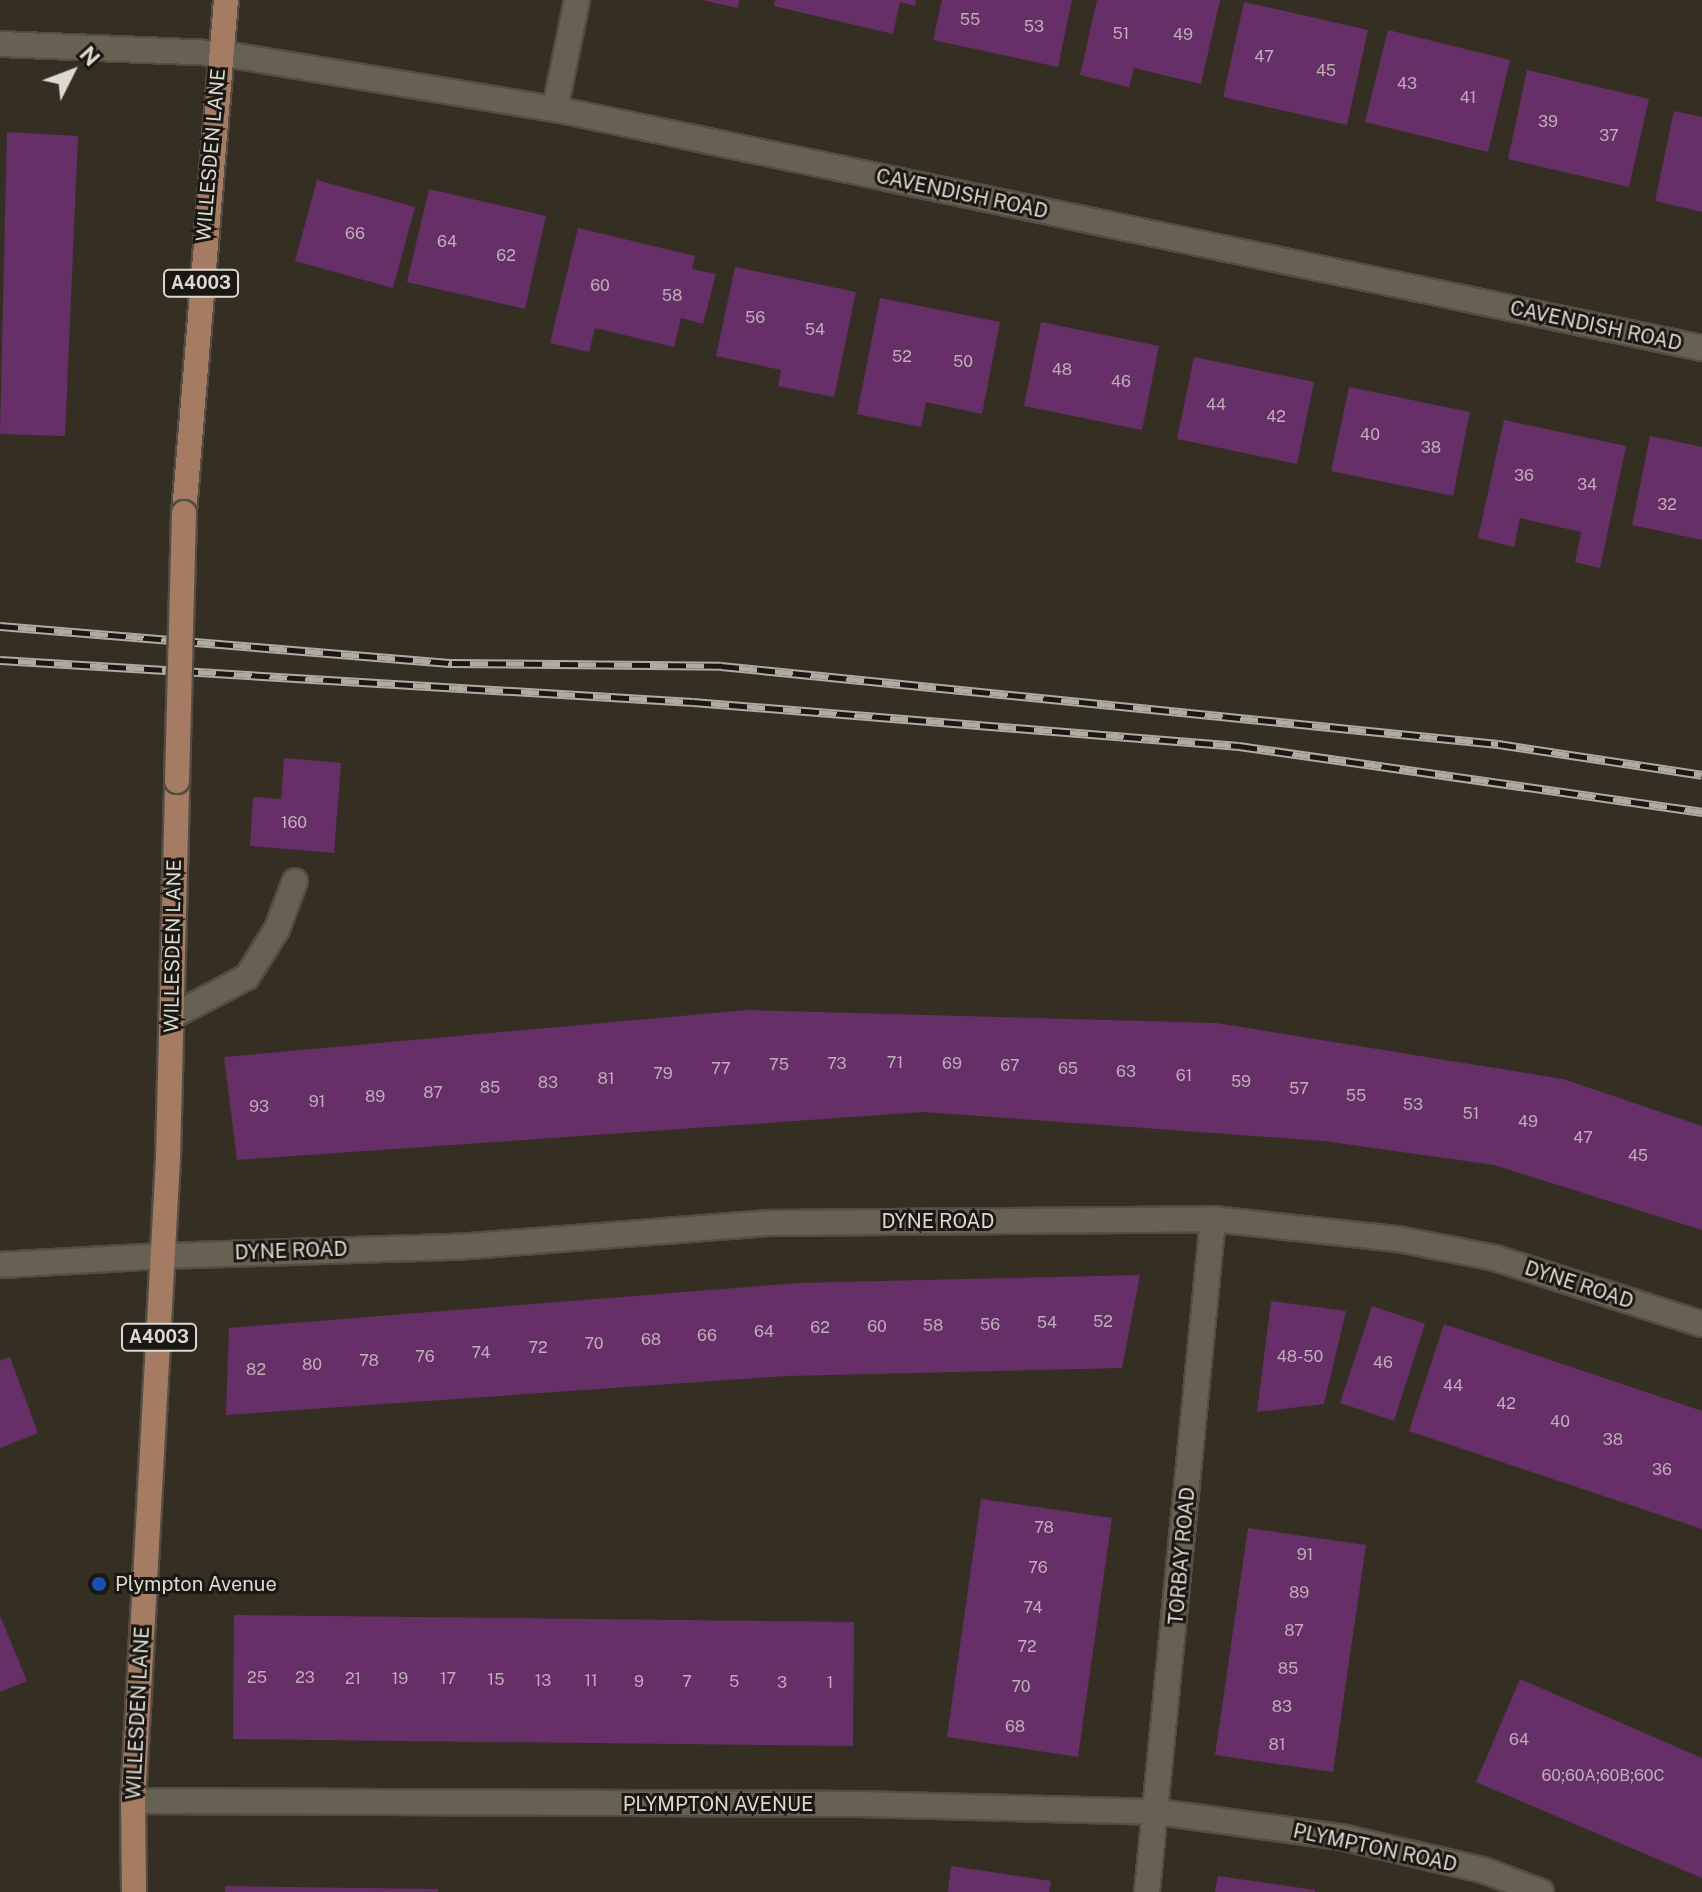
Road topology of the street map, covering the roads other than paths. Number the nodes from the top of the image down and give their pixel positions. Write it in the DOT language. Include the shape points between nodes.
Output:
graph roads {
  1 [pos="226,0"];
  2 [pos="577,0"];
  3 [pos="0,44"];
  4 [pos="219,53"];
  5 [pos="555,109"];
  6 [pos="1702,348"];
  7 [pos="295,881"];
  8 [pos="171,1017"];
  9 [pos="1213,1219"];
  10 [pos="163,1256"];
  11 [pos="0,1265"];
  12 [pos="1702,1324"];
  13 [pos="133,1801"];
  14 [pos="1158,1812"];
  15 [pos="134,1892"];
  16 [pos="1147,1892"];
  17 [pos="1541,1892"];
  1 -- 4 [label="main road, WILLESDEN LANE / A4003"];
  2 -- 5 [label="street"];
  3 -- 4 [label="street, CAVENDISH ROAD"];
  4 -- 5 [label="street, CAVENDISH ROAD"];
  4 -- 8 [label="main road, WILLESDEN LANE / A4003, bridge" via="184,513"];
  5 -- 6 [label="street, CAVENDISH ROAD"];
  7 -- 8 [label="street" via="277,929 247,977"];
  8 -- 10 [label="main road, WILLESDEN LANE / A4003"];
  9 -- 10 [label="street, DYNE ROAD" via="772,1223 457,1247"];
  9 -- 12 [label="street, DYNE ROAD" via="1398,1239 1495,1258"];
  9 -- 14 [label="street, TORBAY ROAD"];
  10 -- 11 [label="street, DYNE ROAD"];
  10 -- 13 [label="main road, WILLESDEN LANE / A4003"];
  13 -- 14 [label="street, PLYMPTON AVENUE" via="858,1804"];
  13 -- 15 [label="main road, WILLESDEN LANE / A4003"];
  14 -- 16 [label="street, TORBAY ROAD"];
  14 -- 17 [label="street, PLYMPTON ROAD" via="1341,1837 1483,1870"];
}
